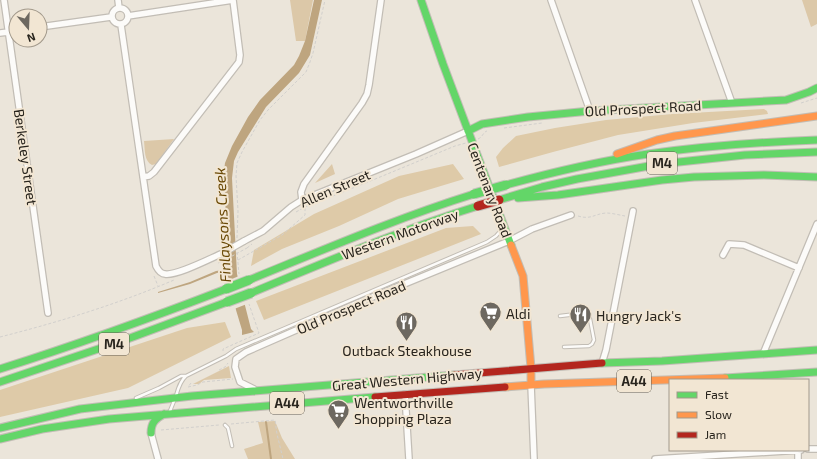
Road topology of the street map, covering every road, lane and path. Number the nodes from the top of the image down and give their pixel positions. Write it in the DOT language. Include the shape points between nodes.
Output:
graph roads {
  1 [pos="4,0"];
  2 [pos="118,0"];
  3 [pos="233,0"];
  4 [pos="324,0"];
  5 [pos="381,0"];
  6 [pos="421,0"];
  7 [pos="551,0"];
  8 [pos="695,0"];
  9 [pos="119,8"];
  10 [pos="128,16"];
  11 [pos="112,17"];
  12 [pos="121,25"];
  13 [pos="48,26"];
  14 [pos="8,32"];
  15 [pos="0,33"];
  16 [pos="10,48"];
  17 [pos="817,88"];
  18 [pos="732,103"];
  19 [pos="590,110"];
  20 [pos="817,116"];
  21 [pos="544,123"];
  22 [pos="499,128"];
  23 [pos="492,129"];
  24 [pos="468,131"];
  25 [pos="481,138"];
  26 [pos="817,140"];
  27 [pos="460,145"];
  28 [pos="817,152"];
  29 [pos="593,164"];
  30 [pos="143,177"];
  31 [pos="817,177"];
  32 [pos="510,198"];
  33 [pos="302,200"];
  34 [pos="305,207"];
  35 [pos="633,211"];
  36 [pos="293,214"];
  37 [pos="571,215"];
  38 [pos="632,218"];
  39 [pos="817,224"];
  40 [pos="504,226"];
  41 [pos="236,230"];
  42 [pos="256,241"];
  43 [pos="509,241"];
  44 [pos="723,255"];
  45 [pos="238,261"];
  46 [pos="216,263"];
  47 [pos="799,268"];
  48 [pos="154,276"];
  49 [pos="180,278"];
  50 [pos="158,287"];
  51 [pos="48,313"];
  52 [pos="560,316"];
  53 [pos="259,333"];
  54 [pos="0,337"];
  55 [pos="564,347"];
  56 [pos="223,349"];
  57 [pos="817,350"];
  58 [pos="763,354"];
  59 [pos="229,363"];
  60 [pos="602,363"];
  61 [pos="531,368"];
  62 [pos="0,369"];
  63 [pos="219,370"];
  64 [pos="817,372"];
  65 [pos="186,376"];
  66 [pos="233,379"];
  67 [pos="705,379"];
  68 [pos="669,380"];
  69 [pos="0,382"];
  70 [pos="191,383"];
  71 [pos="531,385"];
  72 [pos="258,390"];
  73 [pos="405,394"];
  74 [pos="175,398"];
  75 [pos="120,404"];
  76 [pos="167,413"];
  77 [pos="232,424"];
  78 [pos="225,425"];
  79 [pos="0,428"];
  80 [pos="160,430"];
  81 [pos="150,433"];
  82 [pos="0,439"];
  83 [pos="232,446"];
  84 [pos="782,451"];
  85 [pos="158,459"];
  86 [pos="283,459"];
  87 [pos="409,459"];
  88 [pos="534,459"];
  89 [pos="655,459"];
  1 -- 14 [label="street, Berkeley Street"];
  2 -- 9 [label="street"];
  3 -- 10 [label="street"];
  3 -- 30 [label="street" via="239,62 154,172"];
  4 -- 41 [label="path" via="313,53 306,72 260,120 237,163"];
  5 -- 33 [label="street" via="367,94 304,184"];
  6 -- 24 [label="main road, Centenary Road"];
  7 -- 19 [label="street"];
  8 -- 18 [label="street"];
  9 -- 10 [label="street" via="126,11"];
  9 -- 11 [label="street" via="114,10"];
  10 -- 12 [label="street" via="126,22"];
  11 -- 12 [label="street" via="116,24"];
  11 -- 13 [label="street"];
  12 -- 30 [label="street"];
  14 -- 15 [label="street"];
  16 -- 51 [label="street, Berkeley Street"];
  17 -- 18 [label="main road, Old Prospect Road" via="786,100"];
  18 -- 19 [label="main road, Old Prospect Road"];
  19 -- 24 [label="main road, Old Prospect Road" via="505,120 482,124"];
  20 -- 29 [label="main road" via="657,140"];
  21 -- 22 [label="path"];
  23 -- 25 [label="path" via="485,132"];
  24 -- 33 [label="street, Allen Street"];
  24 -- 40 [label="main road, Centenary Road"];
  26 -- 29 [label="main road, Western Motorway / M4" via="719,145"];
  27 -- 34 [label="path"];
  28 -- 32 [label="main road, M4" via="745,155 660,164 577,179"];
  29 -- 62 [label="main road, Western Motorway / M4, bridge" via="506,185 432,207 226,289"];
  30 -- 33 [label="street, Allen Street, bridge" via="156,266 165,274 178,272 263,231"];
  31 -- 32 [label="main road" via="694,177 558,195"];
  32 -- 69 [label="main road, Western Motorway / M4, bridge" via="395,234 251,293 115,344"];
  34 -- 36 [label="path"];
  34 -- 45 [label="path" via="305,215 282,235"];
  35 -- 38 [label="street"];
  37 -- 38 [label="path" via="586,218 606,213"];
  37 -- 43 [label="street" via="532,229"];
  38 -- 60 [label="street"];
  39 -- 47 [label="street"];
  40 -- 43 [label="main road, Centenary Road"];
  40 -- 65 [label="lane" via="487,242 253,341"];
  42 -- 46 [label="path, bridge"];
  43 -- 61 [label="main road, Centenary Road" via="523,276"];
  43 -- 72 [label="street, Old Prospect Road" via="246,352 236,359 237,376 240,382"];
  44 -- 47 [label="street" via="729,244 744,245"];
  47 -- 58 [label="street"];
  48 -- 50 [label="path"];
  49 -- 50 [label="path"];
  50 -- 54 [label="path" via="50,324"];
  52 -- 55 [label="lane" via="585,313 588,315 594,340 590,346"];
  53 -- 56 [label="path"];
  57 -- 58 [label="main road, Great Western Highway / A44"];
  58 -- 60 [label="main road, Great Western Highway / A44"];
  59 -- 63 [label="path"];
  60 -- 61 [label="main road, Great Western Highway / A44"];
  61 -- 71 [label="main road, Centenary Road"];
  61 -- 72 [label="main road, Great Western Highway / A44"];
  64 -- 67 [label="main road, Great Western Highway / A44"];
  65 -- 74 [label="lane"];
  65 -- 75 [label="lane"];
  66 -- 70 [label="path" via="204,382 188,387"];
  68 -- 71 [label="main road, Great Western Highway / A44"];
  71 -- 73 [label="main road, Great Western Highway / A44"];
  71 -- 88 [label="street"];
  72 -- 74 [label="main road, Great Western Highway / A44"];
  73 -- 76 [label="main road, Great Western Highway / A44"];
  73 -- 87 [label="street"];
  74 -- 75 [label="main road, Great Western Highway / A44"];
  74 -- 76 [label="lane" via="172,409"];
  75 -- 79 [label="main road, Great Western Highway / A44" via="80,409"];
  76 -- 81 [label="main road" via="153,421"];
  76 -- 82 [label="main road, Great Western Highway / A44" via="75,423"];
  77 -- 86 [label="path" via="276,420"];
  78 -- 80 [label="path"];
  78 -- 83 [label="lane"];
  81 -- 85 [label="street"];
  84 -- 89 [label="street"];
}
